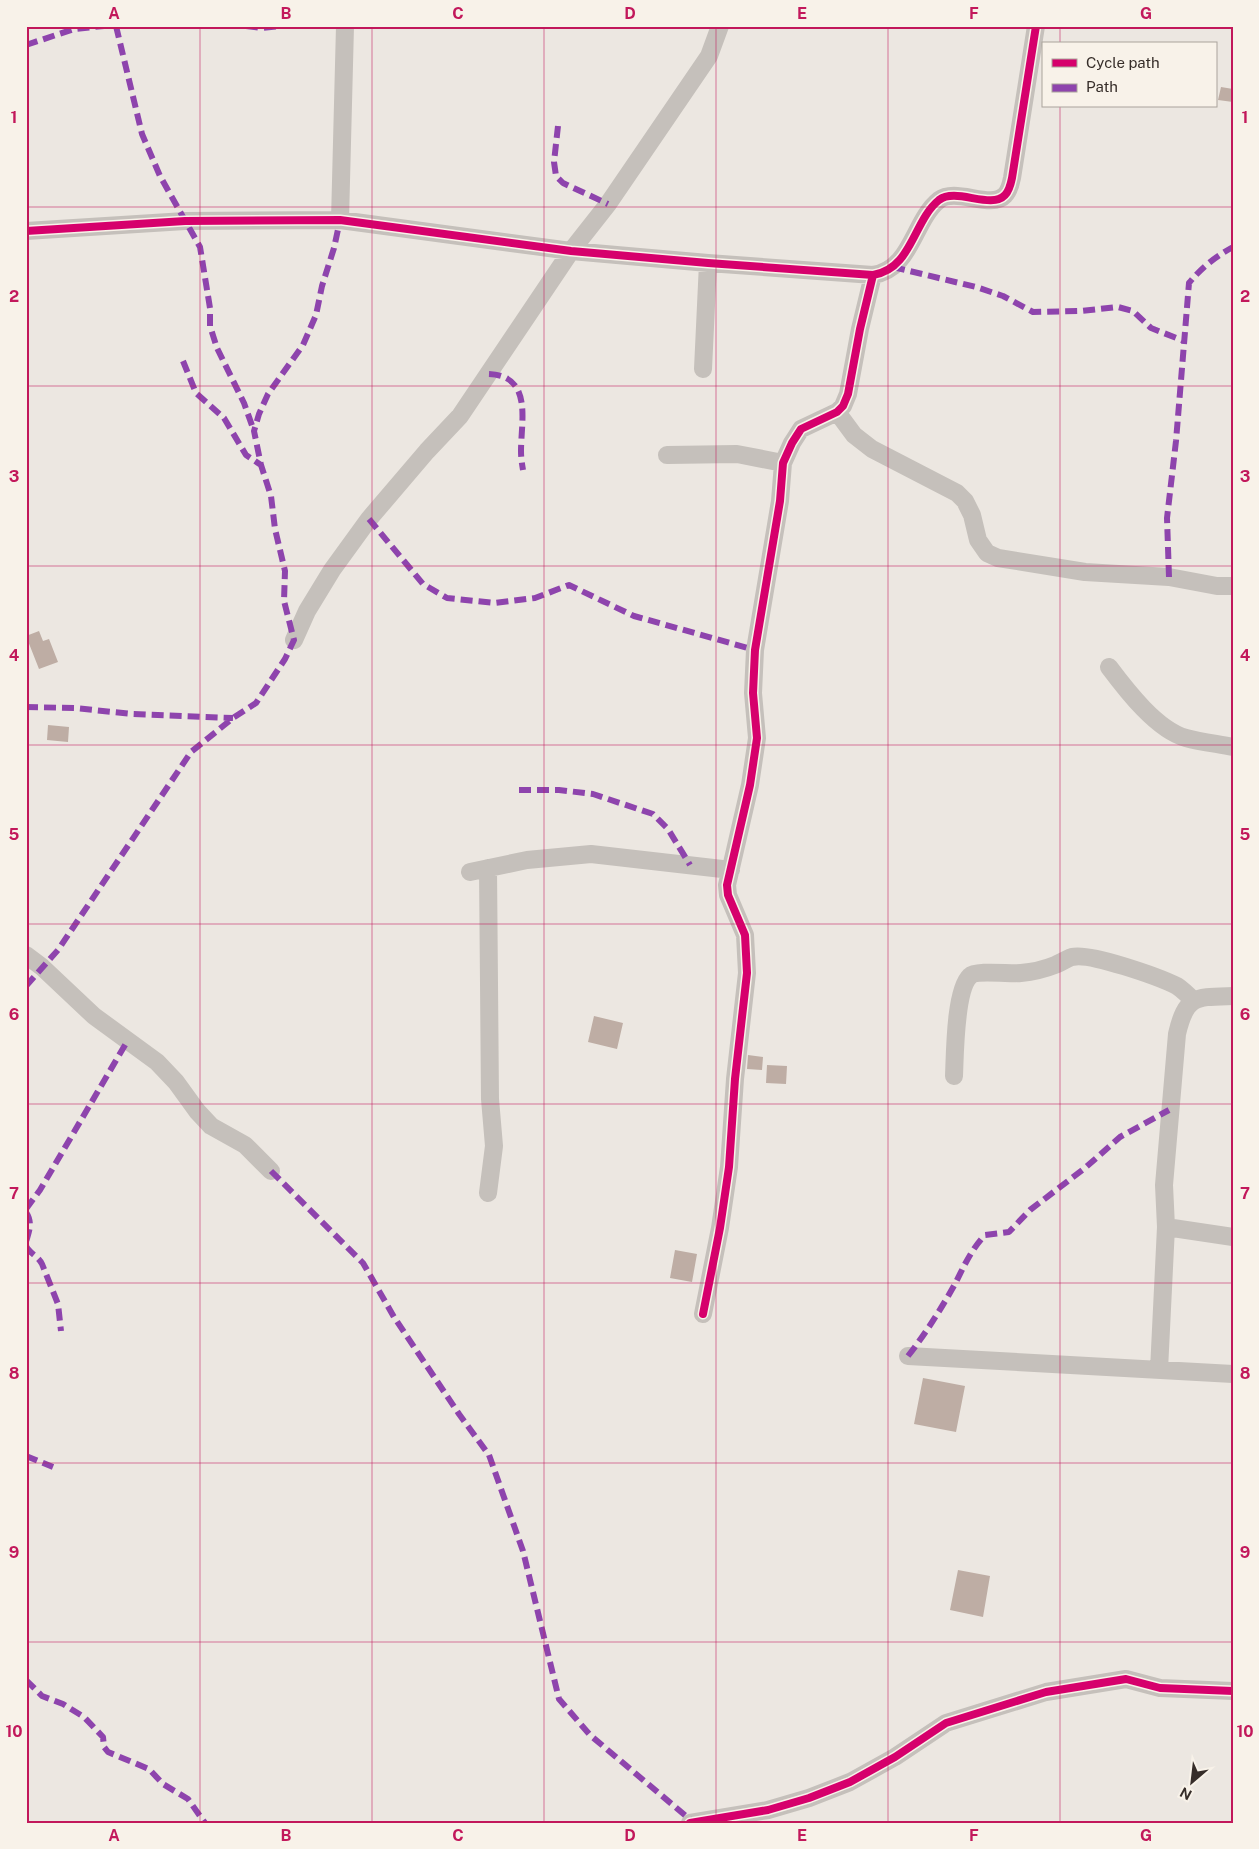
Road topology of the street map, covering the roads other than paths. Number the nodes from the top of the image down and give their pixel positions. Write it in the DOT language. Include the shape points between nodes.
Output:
graph roads {
  1 [pos="345,26"];
  2 [pos="720,26"];
  3 [pos="1036,26"];
  4 [pos="340,220"];
  5 [pos="26,231"];
  6 [pos="571,251"];
  7 [pos="708,263"];
  8 [pos="873,275"];
  9 [pos="703,369"];
  10 [pos="837,412"];
  11 [pos="666,455"];
  12 [pos="783,463"];
  13 [pos="1233,586"];
  14 [pos="294,640"];
  15 [pos="1109,667"];
  16 [pos="1233,747"];
  17 [pos="488,868"];
  18 [pos="731,870"];
  19 [pos="470,872"];
  20 [pos="26,955"];
  21 [pos="1233,996"];
  22 [pos="1194,1001"];
  23 [pos="954,1076"];
  24 [pos="271,1171"];
  25 [pos="488,1193"];
  26 [pos="1166,1227"];
  27 [pos="1233,1237"];
  28 [pos="703,1314"];
  29 [pos="908,1356"];
  30 [pos="1159,1370"];
  31 [pos="1233,1374"];
  32 [pos="1233,1691"];
  33 [pos="690,1823"];
  1 -- 4 [label="street"];
  2 -- 6 [label="street" via="709,56 608,204"];
  3 -- 8 [label="street" via="1008,193 997,199 952,195 941,198 930,208 902,258 883,274"];
  4 -- 5 [label="street" via="185,221"];
  4 -- 6 [label="street"];
  6 -- 7 [label="street"];
  6 -- 14 [label="street" via="460,416 369,519 332,570"];
  7 -- 8 [label="street"];
  7 -- 9 [label="street"];
  8 -- 10 [label="street" via="848,394"];
  10 -- 12 [label="street" via="801,429"];
  10 -- 13 [label="street" via="854,435 872,449 957,493 966,501 978,540 987,553 998,558 1085,572 1169,577"];
  11 -- 12 [label="street" via="737,454"];
  12 -- 18 [label="street" via="780,501 755,650 753,693 757,738"];
  15 -- 16 [label="street" via="1132,696 1170,731 1186,738"];
  17 -- 18 [label="street" via="527,860 591,854"];
  17 -- 19 [label="street"];
  17 -- 25 [label="street" via="490,1099 494,1146"];
  18 -- 28 [label="street" via="728,895 744,935 747,974 734,1079 728,1167"];
  20 -- 24 [label="street" via="94,1016 157,1062 211,1126 245,1145"];
  21 -- 22 [label="street"];
  22 -- 23 [label="street" via="1171,984 1082,956 1024,973 971,974 962,991 955,1032"];
  22 -- 26 [label="street" via="1181,1017 1177,1034 1164,1185"];
  26 -- 27 [label="street"];
  26 -- 30 [label="street"];
  29 -- 30 [label="street"];
  30 -- 31 [label="street"];
  32 -- 33 [label="street" via="1160,1688 1126,1679 1046,1692 946,1723 850,1782 809,1798 768,1810"];
}
